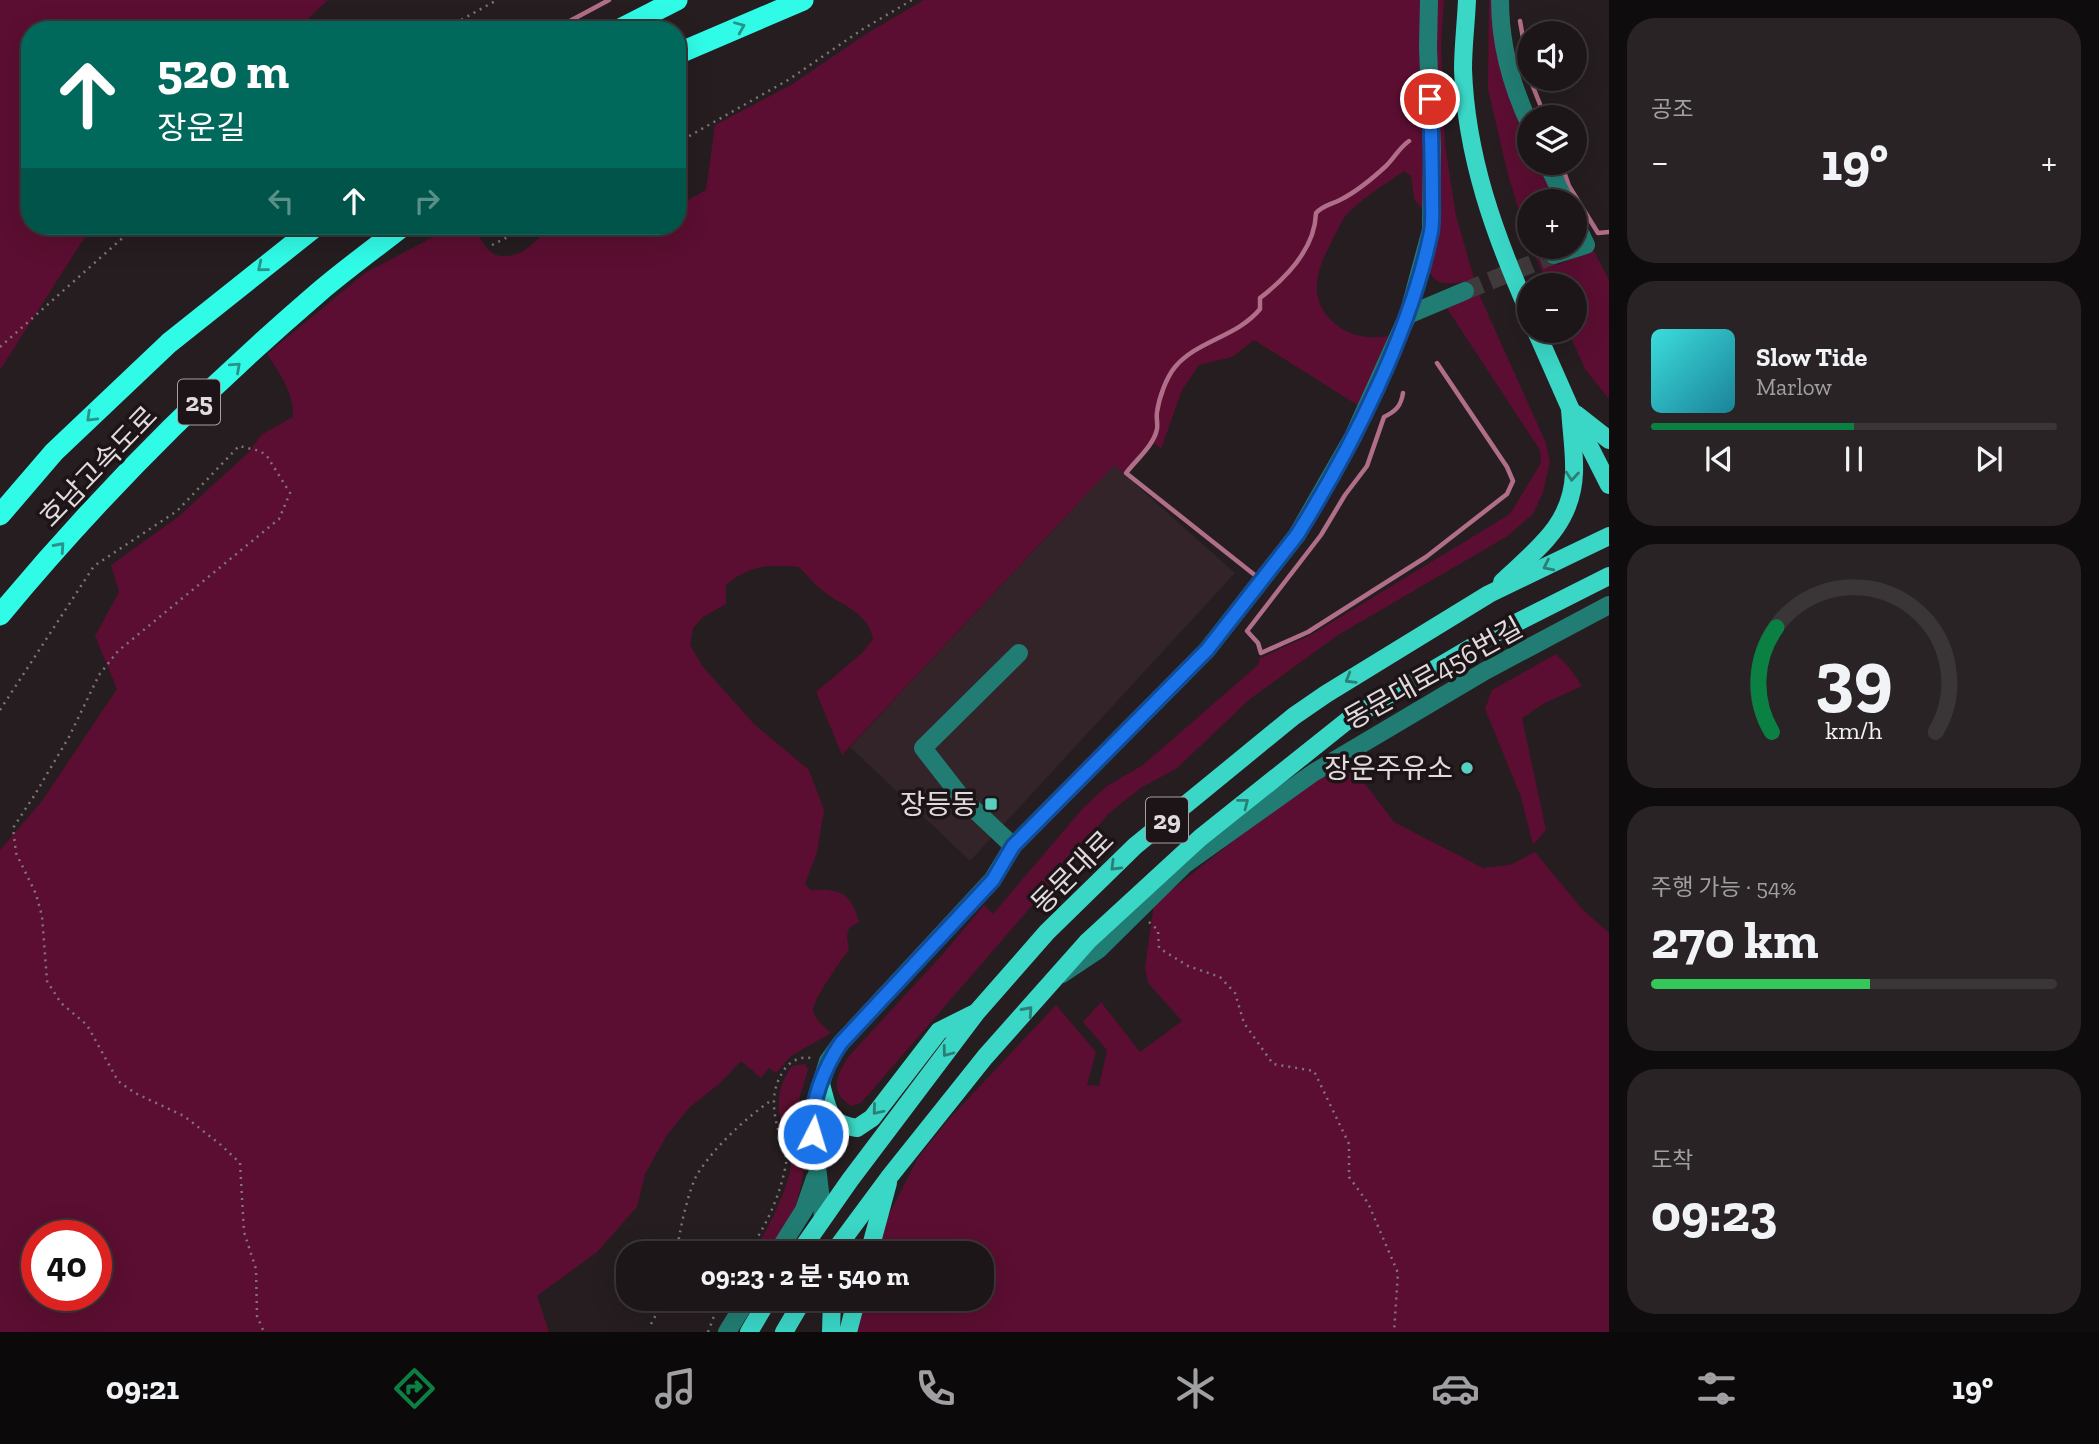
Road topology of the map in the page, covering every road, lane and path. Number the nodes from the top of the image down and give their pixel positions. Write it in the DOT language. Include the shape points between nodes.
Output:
graph roads {
  1 [pos="497,0"];
  2 [pos="677,0"];
  3 [pos="803,0"];
  4 [pos="912,0"];
  5 [pos="1429,0"];
  6 [pos="1467,0"];
  7 [pos="1500,0"];
  8 [pos="459,21"];
  9 [pos="636,21"];
  10 [pos="686,50"];
  11 [pos="1522,105"];
  12 [pos="686,138"];
  13 [pos="126,235"];
  14 [pos="305,235"];
  15 [pos="392,235"];
  16 [pos="512,235"];
  17 [pos="492,245"];
  18 [pos="1517,285"];
  19 [pos="1465,291"];
  20 [pos="1408,315"];
  21 [pos="1541,343"];
  22 [pos="0,347"];
  23 [pos="1570,408"];
  24 [pos="1609,440"];
  25 [pos="1609,485"];
  26 [pos="0,515"];
  27 [pos="1609,536"];
  28 [pos="1609,576"];
  29 [pos="1489,594"];
  30 [pos="1609,605"];
  31 [pos="0,615"];
  32 [pos="1019,653"];
  33 [pos="0,710"];
  34 [pos="1013,846"];
  35 [pos="1123,926"];
  36 [pos="1059,976"];
  37 [pos="976,1013"];
  38 [pos="828,1061"];
  39 [pos="821,1084"];
  40 [pos="772,1099"];
  41 [pos="817,1168"];
  42 [pos="890,1176"];
  43 [pos="823,1217"];
  44 [pos="678,1241"];
  45 [pos="754,1241"];
  46 [pos="785,1241"];
  47 [pos="807,1241"];
  48 [pos="828,1241"];
  49 [pos="840,1241"];
  50 [pos="872,1241"];
  51 [pos="658,1311"];
  52 [pos="717,1311"];
  53 [pos="740,1311"];
  54 [pos="761,1311"];
  55 [pos="796,1311"];
  56 [pos="832,1311"];
  57 [pos="854,1311"];
  58 [pos="651,1324"];
  59 [pos="264,1332"];
  60 [pos="708,1332"];
  61 [pos="727,1332"];
  62 [pos="749,1332"];
  63 [pos="783,1332"];
  64 [pos="831,1332"];
  65 [pos="848,1332"];
  66 [pos="1394,1332"];
  1 -- 8 [label="path"];
  2 -- 9 [label="highway"];
  10 -- 3 [label="highway, one-way"];
  4 -- 12 [label="path" via="788,80"];
  5 -- 20 [label="street" via="1431,230"];
  6 -- 18 [label="main road" via="1463,69 1477,171 1495,233"];
  7 -- 11 [label="street" via="1509,71"];
  13 -- 22 [label="path"];
  14 -- 26 [label="highway, 호남고속도로 / 25, one-way" via="169,343 54,453"];
  31 -- 15 [label="highway, 호남고속도로 / 25, one-way" via="133,467 218,384 320,291"];
  16 -- 17 [label="path"];
  19 -- 20 [label="street"];
  20 -- 34 [label="street" via="1353,437 1297,535 1207,650"];
  21 -- 23 [label="main road"];
  23 -- 24 [label="main road"];
  23 -- 25 [label="main road"];
  23 -- 29 [label="main road, one-way" via="1574,472 1567,509 1556,530"];
  27 -- 29 [label="main road, 동문대로 / 29, one-way"];
  36 -- 28 [label="main road, 29, one-way" via="1088,941 1200,838 1348,720 1494,634"];
  29 -- 37 [label="main road, 동문대로 / 29, one-way" via="1325,694 1186,803 1047,932"];
  30 -- 35 [label="street, 동문대로456번길" via="1485,671 1313,773 1184,866"];
  32 -- 34 [label="street" via="923,748 962,798"];
  33 -- 59 [label="path" via="94,566 177,511 239,446 267,456 290,493 279,519 118,651 99,675 69,737 13,828 16,853 42,916 47,981 61,1003 87,1025 118,1081 184,1116 240,1163 244,1232 257,1269 257,1316"];
  34 -- 38 [label="street" via="993,880"];
  35 -- 36 [label="street, 동문대로456번길" via="1098,950"];
  35 -- 66 [label="path" via="1150,922 1158,930 1159,948 1188,966 1220,977 1236,993 1244,1023 1273,1064 1314,1071 1349,1144 1349,1177 1368,1203 1398,1273"];
  42 -- 36 [label="main road, 29, one-way" via="985,1057"];
  37 -- 39 [label="main road, one-way" via="939,1031 872,1118 857,1128 844,1126 829,1115"];
  37 -- 43 [label="main road, 동문대로 / 29, one-way"];
  38 -- 39 [label="street"];
  38 -- 40 [label="path" via="805,1056 789,1063"];
  39 -- 41 [label="street" via="811,1116"];
  40 -- 44 [label="path" via="720,1146 697,1175"];
  40 -- 45 [label="path" via="787,1160 769,1215"];
  41 -- 43 [label="street"];
  41 -- 46 [label="street" via="804,1210"];
  42 -- 49 [label="main road, 29"];
  42 -- 50 [label="main road"];
  43 -- 47 [label="main road, 동문대로 / 29"];
  43 -- 48 [label="main road"];
  51 -- 58 [label="path"];
  52 -- 60 [label="path"];
  53 -- 61 [label="street"];
  54 -- 62 [label="main road"];
  55 -- 63 [label="main road"];
  56 -- 64 [label="main road"];
  57 -- 65 [label="main road"];
}
